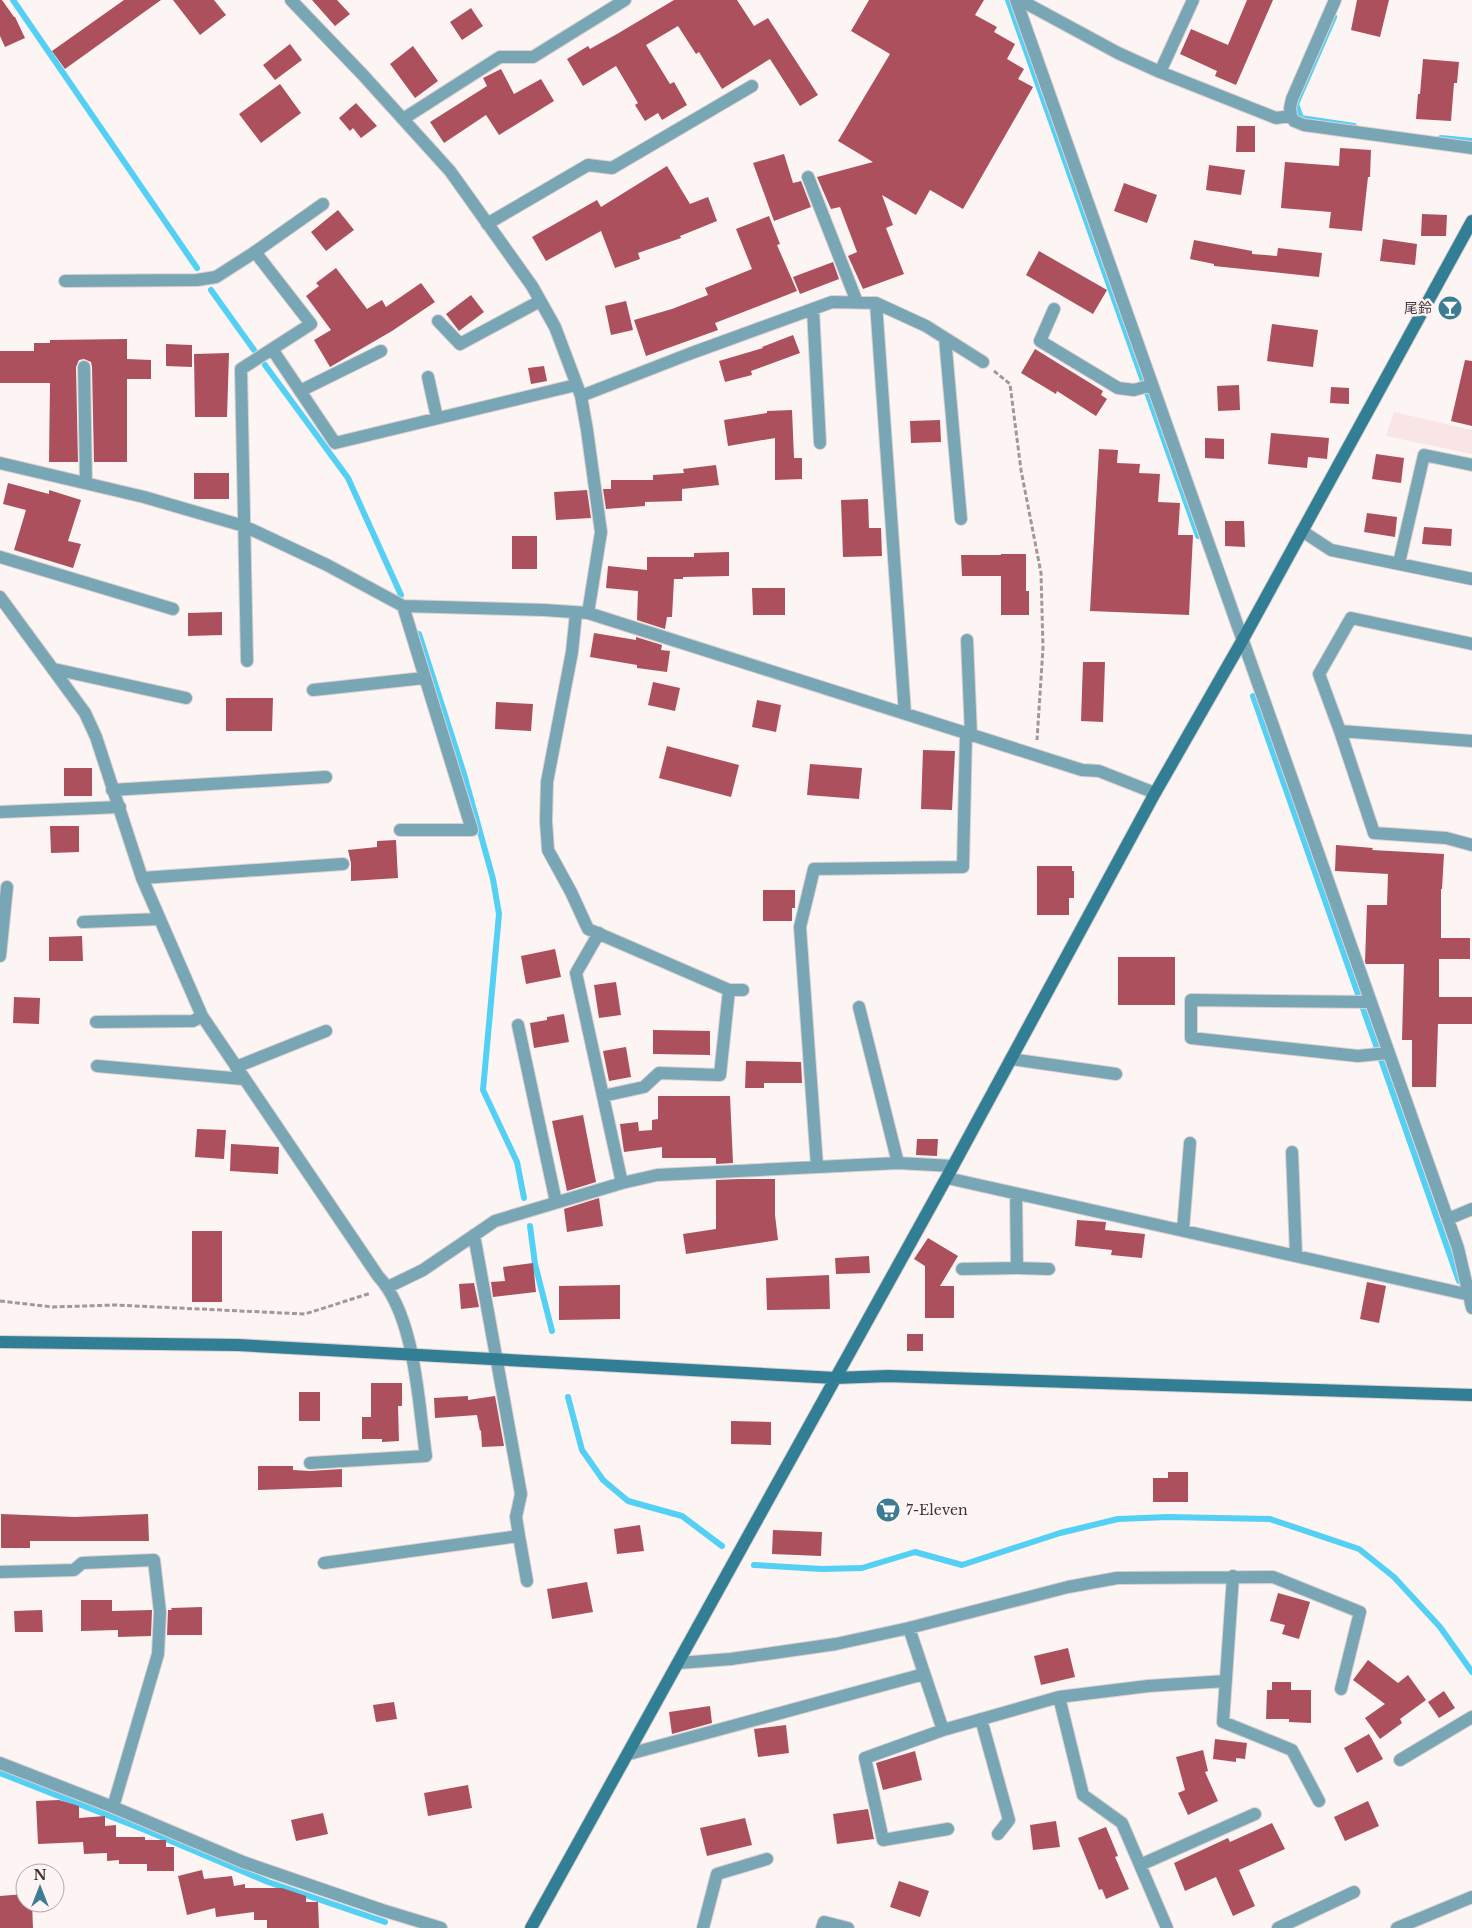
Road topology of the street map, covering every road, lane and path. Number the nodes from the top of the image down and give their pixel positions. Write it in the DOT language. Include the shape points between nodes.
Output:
graph roads {
  1 [pos="291,0"];
  2 [pos="625,0"];
  3 [pos="1016,0"];
  4 [pos="1020,0"];
  5 [pos="1193,0"];
  6 [pos="1335,0"];
  7 [pos="1160,72"];
  8 [pos="752,86"];
  9 [pos="1291,116"];
  10 [pos="403,119"];
  11 [pos="1472,148"];
  12 [pos="808,177"];
  13 [pos="323,204"];
  14 [pos="1472,221"];
  15 [pos="487,224"];
  16 [pos="256,252"];
  17 [pos="65,281"];
  18 [pos="540,301"];
  19 [pos="857,302"];
  20 [pos="876,303"];
  21 [pos="1054,309"];
  22 [pos="813,310"];
  23 [pos="438,321"];
  24 [pos="945,338"];
  25 [pos="272,349"];
  26 [pos="381,351"];
  27 [pos="983,362"];
  28 [pos="84,366"];
  29 [pos="428,377"];
  30 [pos="1147,387"];
  31 [pos="300,391"];
  32 [pos="578,391"];
  33 [pos="437,418"];
  34 [pos="820,443"];
  35 [pos="0,463"];
  36 [pos="1472,465"];
  37 [pos="86,483"];
  38 [pos="961,519"];
  39 [pos="244,526"];
  40 [pos="1302,531"];
  41 [pos="0,557"];
  42 [pos="1399,563"];
  43 [pos="1472,578"];
  44 [pos="0,597"];
  45 [pos="403,606"];
  46 [pos="173,609"];
  47 [pos="582,614"];
  48 [pos="967,640"];
  49 [pos="1242,641"];
  50 [pos="1472,644"];
  51 [pos="246,661"];
  52 [pos="54,670"];
  53 [pos="424,678"];
  54 [pos="313,690"];
  55 [pos="186,698"];
  56 [pos="905,714"];
  57 [pos="1340,731"];
  58 [pos="968,734"];
  59 [pos="1472,741"];
  60 [pos="1036,755"];
  61 [pos="326,777"];
  62 [pos="112,790"];
  63 [pos="1155,794"];
  64 [pos="120,807"];
  65 [pos="0,812"];
  66 [pos="400,830"];
  67 [pos="1472,845"];
  68 [pos="343,864"];
  69 [pos="142,878"];
  70 [pos="7,887"];
  71 [pos="160,919"];
  72 [pos="83,922"];
  73 [pos="599,932"];
  74 [pos="0,956"];
  75 [pos="729,990"];
  76 [pos="743,990"];
  77 [pos="1364,1002"];
  78 [pos="859,1008"];
  79 [pos="202,1016"];
  80 [pos="96,1022"];
  81 [pos="518,1025"];
  82 [pos="326,1031"];
  83 [pos="1382,1054"];
  84 [pos="1011,1059"];
  85 [pos="97,1066"];
  86 [pos="236,1067"];
  87 [pos="1116,1074"];
  88 [pos="243,1078"];
  89 [pos="603,1096"];
  90 [pos="1190,1143"];
  91 [pos="1292,1152"];
  92 [pos="898,1163"];
  93 [pos="817,1166"];
  94 [pos="953,1166"];
  95 [pos="947,1178"];
  96 [pos="622,1183"];
  97 [pos="1016,1194"];
  98 [pos="556,1202"];
  99 [pos="1472,1209"];
  100 [pos="1448,1219"];
  101 [pos="1182,1230"];
  102 [pos="474,1236"];
  103 [pos="1296,1255"];
  104 [pos="1017,1268"];
  105 [pos="962,1269"];
  106 [pos="1049,1269"];
  107 [pos="388,1287"];
  108 [pos="1470,1295"];
  109 [pos="0,1301"];
  110 [pos="1472,1308"];
  111 [pos="0,1342"];
  112 [pos="413,1356"];
  113 [pos="498,1361"];
  114 [pos="836,1378"];
  115 [pos="1472,1395"];
  116 [pos="310,1463"];
  117 [pos="519,1536"];
  118 [pos="324,1563"];
  119 [pos="0,1572"];
  120 [pos="1233,1576"];
  121 [pos="527,1582"];
  122 [pos="909,1628"];
  123 [pos="679,1663"];
  124 [pos="924,1674"];
  125 [pos="1226,1681"];
  126 [pos="1341,1689"];
  127 [pos="1058,1697"];
  128 [pos="1472,1717"];
  129 [pos="982,1719"];
  130 [pos="943,1730"];
  131 [pos="629,1754"];
  132 [pos="1400,1760"];
  133 [pos="0,1763"];
  134 [pos="1319,1801"];
  135 [pos="113,1807"];
  136 [pos="1255,1814"];
  137 [pos="948,1829"];
  138 [pos="998,1834"];
  139 [pos="767,1859"];
  140 [pos="1140,1865"];
  141 [pos="1354,1892"];
  142 [pos="1472,1897"];
  143 [pos="1304,1922"];
  144 [pos="441,1928"];
  145 [pos="531,1928"];
  146 [pos="703,1928"];
  147 [pos="822,1928"];
  148 [pos="848,1928"];
  149 [pos="1167,1928"];
  150 [pos="1278,1928"];
  151 [pos="1397,1928"];
  1 -- 10 [label="street"];
  2 -- 10 [label="street" via="533,57 500,57"];
  3 -- 30 [label="street"];
  4 -- 7 [label="street"];
  5 -- 7 [label="street"];
  6 -- 9 [label="street" via="1292,99"];
  7 -- 9 [label="street" via="1276,118"];
  8 -- 15 [label="street" via="612,168 588,165"];
  9 -- 11 [label="street" via="1304,125"];
  10 -- 15 [label="street" via="450,172"];
  12 -- 19 [label="street"];
  13 -- 16 [label="street"];
  14 -- 40 [label="street"];
  15 -- 18 [label="street"];
  16 -- 17 [label="street" via="216,277 197,280"];
  16 -- 25 [label="street" via="310,324"];
  18 -- 23 [label="street" via="460,344"];
  18 -- 32 [label="street" via="555,327"];
  19 -- 20 [label="street"];
  19 -- 22 [label="street" via="832,302"];
  20 -- 24 [label="street"];
  20 -- 56 [label="street"];
  21 -- 30 [label="street" via="1040,341 1118,388 1134,390"];
  22 -- 32 [label="street"];
  22 -- 34 [label="street"];
  24 -- 27 [label="street"];
  24 -- 38 [label="street"];
  25 -- 31 [label="street"];
  25 -- 39 [label="street" via="241,369"];
  26 -- 31 [label="street"];
  27 -- 60 [label="path" via="1010,384 1041,573 1043,648"];
  28 -- 37 [label="street"];
  29 -- 33 [label="street"];
  30 -- 49 [label="street"];
  31 -- 33 [label="street" via="336,442"];
  32 -- 33 [label="street"];
  32 -- 47 [label="street" via="587,430 600,532"];
  35 -- 37 [label="street"];
  36 -- 42 [label="street" via="1424,455"];
  37 -- 39 [label="street"];
  39 -- 45 [label="street"];
  39 -- 51 [label="street"];
  40 -- 42 [label="street" via="1331,550"];
  40 -- 49 [label="street"];
  41 -- 46 [label="street"];
  42 -- 43 [label="street"];
  44 -- 52 [label="street"];
  45 -- 47 [label="street"];
  45 -- 53 [label="street"];
  47 -- 56 [label="street"];
  47 -- 73 [label="street" via="547,782 546,821 548,850 588,929"];
  48 -- 58 [label="street"];
  49 -- 63 [label="street"];
  49 -- 77 [label="street"];
  50 -- 57 [label="street" via="1351,618 1319,674"];
  52 -- 55 [label="street"];
  52 -- 62 [label="street" via="85,713"];
  53 -- 54 [label="street"];
  53 -- 66 [label="street" via="472,830"];
  56 -- 58 [label="street"];
  57 -- 59 [label="street"];
  57 -- 67 [label="street" via="1374,833 1446,838"];
  58 -- 60 [label="street"];
  58 -- 93 [label="street" via="963,867 814,870 800,926"];
  60 -- 63 [label="street" via="1082,770 1099,771"];
  61 -- 62 [label="street"];
  62 -- 64 [label="street"];
  63 -- 84 [label="street"];
  64 -- 65 [label="street"];
  64 -- 69 [label="street"];
  68 -- 69 [label="street"];
  69 -- 71 [label="street"];
  70 -- 74 [label="street"];
  71 -- 72 [label="street"];
  71 -- 79 [label="street"];
  73 -- 75 [label="street"];
  73 -- 89 [label="street" via="576,973"];
  75 -- 76 [label="street"];
  75 -- 89 [label="street" via="720,1075 659,1073 644,1087"];
  77 -- 83 [label="street"];
  77 -- 83 [label="street" via="1191,1000 1191,1038 1358,1056"];
  78 -- 92 [label="street"];
  79 -- 80 [label="street" via="193,1021"];
  79 -- 86 [label="street"];
  81 -- 98 [label="street"];
  82 -- 86 [label="street"];
  83 -- 100 [label="street"];
  84 -- 87 [label="street"];
  84 -- 94 [label="street"];
  85 -- 88 [label="street"];
  86 -- 88 [label="street"];
  88 -- 107 [label="street"];
  89 -- 96 [label="street"];
  90 -- 101 [label="street"];
  91 -- 103 [label="street"];
  92 -- 93 [label="street"];
  92 -- 94 [label="street"];
  93 -- 96 [label="street" via="657,1174"];
  94 -- 95 [label="street"];
  95 -- 97 [label="street"];
  95 -- 114 [label="street"];
  96 -- 98 [label="street"];
  97 -- 101 [label="street"];
  97 -- 104 [label="street"];
  98 -- 102 [label="street" via="495,1221"];
  99 -- 100 [label="street"];
  100 -- 108 [label="street"];
  101 -- 103 [label="street"];
  102 -- 107 [label="street" via="423,1270"];
  102 -- 113 [label="street"];
  103 -- 108 [label="street"];
  104 -- 105 [label="street"];
  104 -- 106 [label="street"];
  107 -- 109 [label="path" via="305,1314 53,1306"];
  107 -- 112 [label="street" via="397,1303"];
  108 -- 110 [label="street"];
  111 -- 112 [label="street" via="238,1345"];
  112 -- 113 [label="street"];
  112 -- 116 [label="street" via="426,1456"];
  113 -- 114 [label="street"];
  113 -- 117 [label="street" via="521,1494 516,1517"];
  114 -- 115 [label="street" via="888,1376"];
  114 -- 123 [label="street"];
  117 -- 118 [label="street"];
  117 -- 121 [label="street"];
  119 -- 135 [label="street" via="74,1570 82,1562 154,1560 160,1612 158,1654"];
  120 -- 122 [label="street" via="1117,1578 1068,1587"];
  120 -- 125 [label="street"];
  120 -- 126 [label="street" via="1273,1577 1360,1612"];
  122 -- 123 [label="street" via="827,1645"];
  122 -- 124 [label="street"];
  123 -- 131 [label="street"];
  124 -- 130 [label="street"];
  124 -- 131 [label="street"];
  125 -- 127 [label="street"];
  125 -- 134 [label="street" via="1223,1722 1292,1750"];
  127 -- 129 [label="street"];
  127 -- 140 [label="street" via="1083,1795 1122,1823"];
  128 -- 132 [label="street"];
  129 -- 130 [label="street"];
  129 -- 138 [label="street" via="1009,1820"];
  130 -- 137 [label="street" via="865,1758 883,1840"];
  131 -- 145 [label="street"];
  133 -- 135 [label="street"];
  135 -- 144 [label="street" via="243,1862"];
  136 -- 140 [label="street"];
  139 -- 146 [label="street" via="717,1874"];
  140 -- 149 [label="street"];
  141 -- 143 [label="street"];
  142 -- 151 [label="street"];
  143 -- 150 [label="street"];
  147 -- 148 [label="street" via="824,1922"];
}
